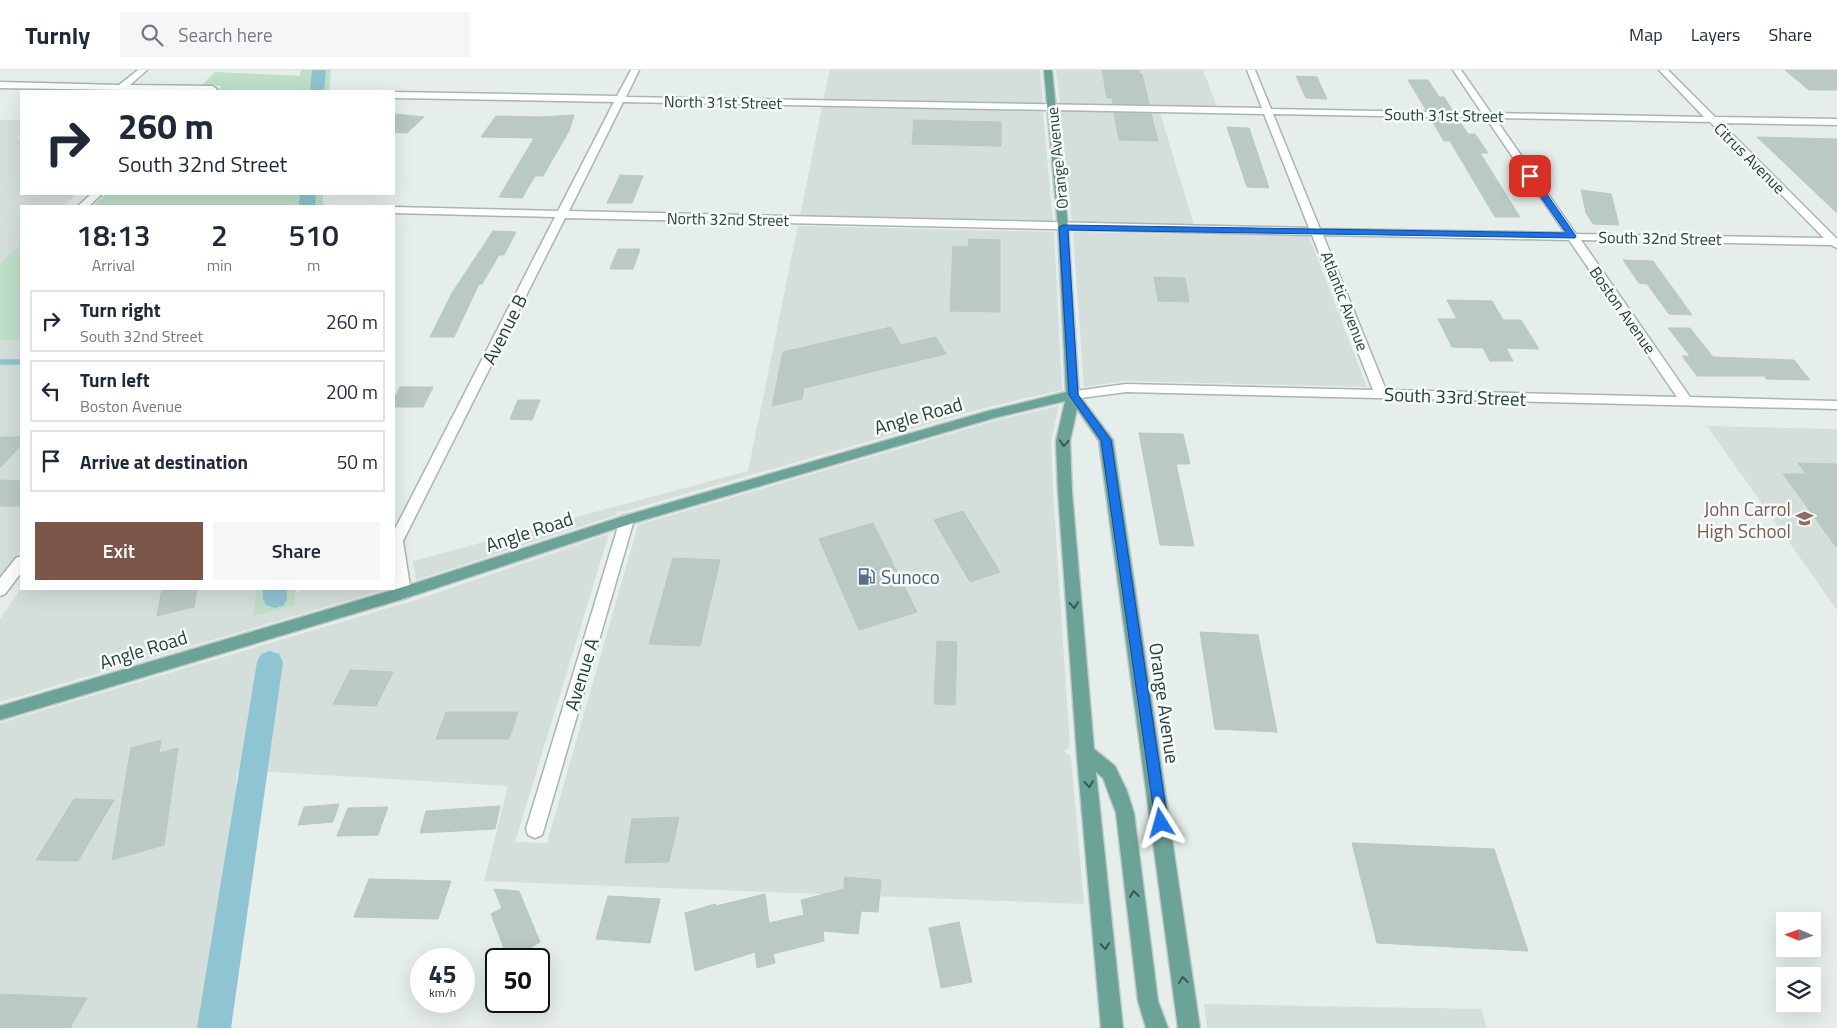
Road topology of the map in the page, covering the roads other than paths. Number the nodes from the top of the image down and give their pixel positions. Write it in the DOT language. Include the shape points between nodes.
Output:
graph roads {
  1 [pos="143,70"];
  2 [pos="635,70"];
  3 [pos="1048,70"];
  4 [pos="1251,70"];
  5 [pos="1457,70"];
  6 [pos="1663,70"];
  7 [pos="0,85"];
  8 [pos="122,87"];
  9 [pos="210,90"];
  10 [pos="395,94"];
  11 [pos="620,100"];
  12 [pos="1052,108"];
  13 [pos="1268,111"];
  14 [pos="1488,116"];
  15 [pos="1712,120"];
  16 [pos="1837,122"];
  17 [pos="96,195"];
  18 [pos="84,205"];
  19 [pos="395,210"];
  20 [pos="563,215"];
  21 [pos="1063,227"];
  22 [pos="1317,231"];
  23 [pos="1572,236"];
  24 [pos="1836,243"];
  25 [pos="1381,394"];
  26 [pos="1074,395"];
  27 [pos="1687,402"];
  28 [pos="1837,405"];
  29 [pos="627,520"];
  30 [pos="20,563"];
  31 [pos="0,590"];
  32 [pos="403,593"];
  33 [pos="0,713"];
  34 [pos="1086,753"];
  35 [pos="535,829"];
  36 [pos="1112,1028"];
  37 [pos="1157,1028"];
  38 [pos="1189,1028"];
  1 -- 8 [label="street"];
  2 -- 11 [label="street, Avenue B"];
  3 -- 12 [label="main road, Orange Avenue"];
  4 -- 13 [label="street, Atlantic Avenue"];
  5 -- 14 [label="street, Boston Avenue"];
  6 -- 15 [label="street, Citrus Avenue"];
  7 -- 8 [label="street"];
  8 -- 9 [label="street"];
  10 -- 11 [label="street, North 31st Street"];
  11 -- 12 [label="street, North 31st Street"];
  11 -- 20 [label="street, Avenue B"];
  12 -- 13 [label="street, South 31st Street"];
  12 -- 21 [label="main road, Orange Avenue"];
  13 -- 14 [label="street, South 31st Street"];
  13 -- 22 [label="street, Atlantic Avenue"];
  14 -- 15 [label="street, South 31st Street"];
  14 -- 23 [label="street, Boston Avenue"];
  15 -- 16 [label="street, South 31st Street"];
  15 -- 24 [label="street, Citrus Avenue"];
  17 -- 18 [label="street"];
  19 -- 20 [label="street, North 32nd Street"];
  20 -- 21 [label="street, North 32nd Street"];
  20 -- 32 [label="street, Avenue B" via="396,541"];
  21 -- 22 [label="street, South 32nd Street"];
  21 -- 26 [label="main road, Orange Avenue"];
  22 -- 23 [label="street, South 32nd Street"];
  22 -- 25 [label="street, Atlantic Avenue"];
  23 -- 24 [label="street, South 32nd Street"];
  23 -- 27 [label="street, Boston Avenue"];
  25 -- 26 [label="street, South 33rd Street" via="1126,388"];
  25 -- 27 [label="street, South 33rd Street"];
  26 -- 29 [label="main road, Angle Road" via="993,414"];
  26 -- 34 [label="main road, Orange Avenue, one-way" via="1063,441"];
  38 -- 26 [label="main road, Orange Avenue, one-way" via="1106,440"];
  27 -- 28 [label="street, South 33rd Street"];
  29 -- 32 [label="main road, Angle Road"];
  29 -- 35 [label="street, Avenue A"];
  30 -- 31 [label="street"];
  32 -- 33 [label="main road, Angle Road"];
  34 -- 36 [label="main road, Orange Avenue, one-way"];
  37 -- 34 [label="main road, one-way" via="1148,1001 1125,813 1109,772"];
}
